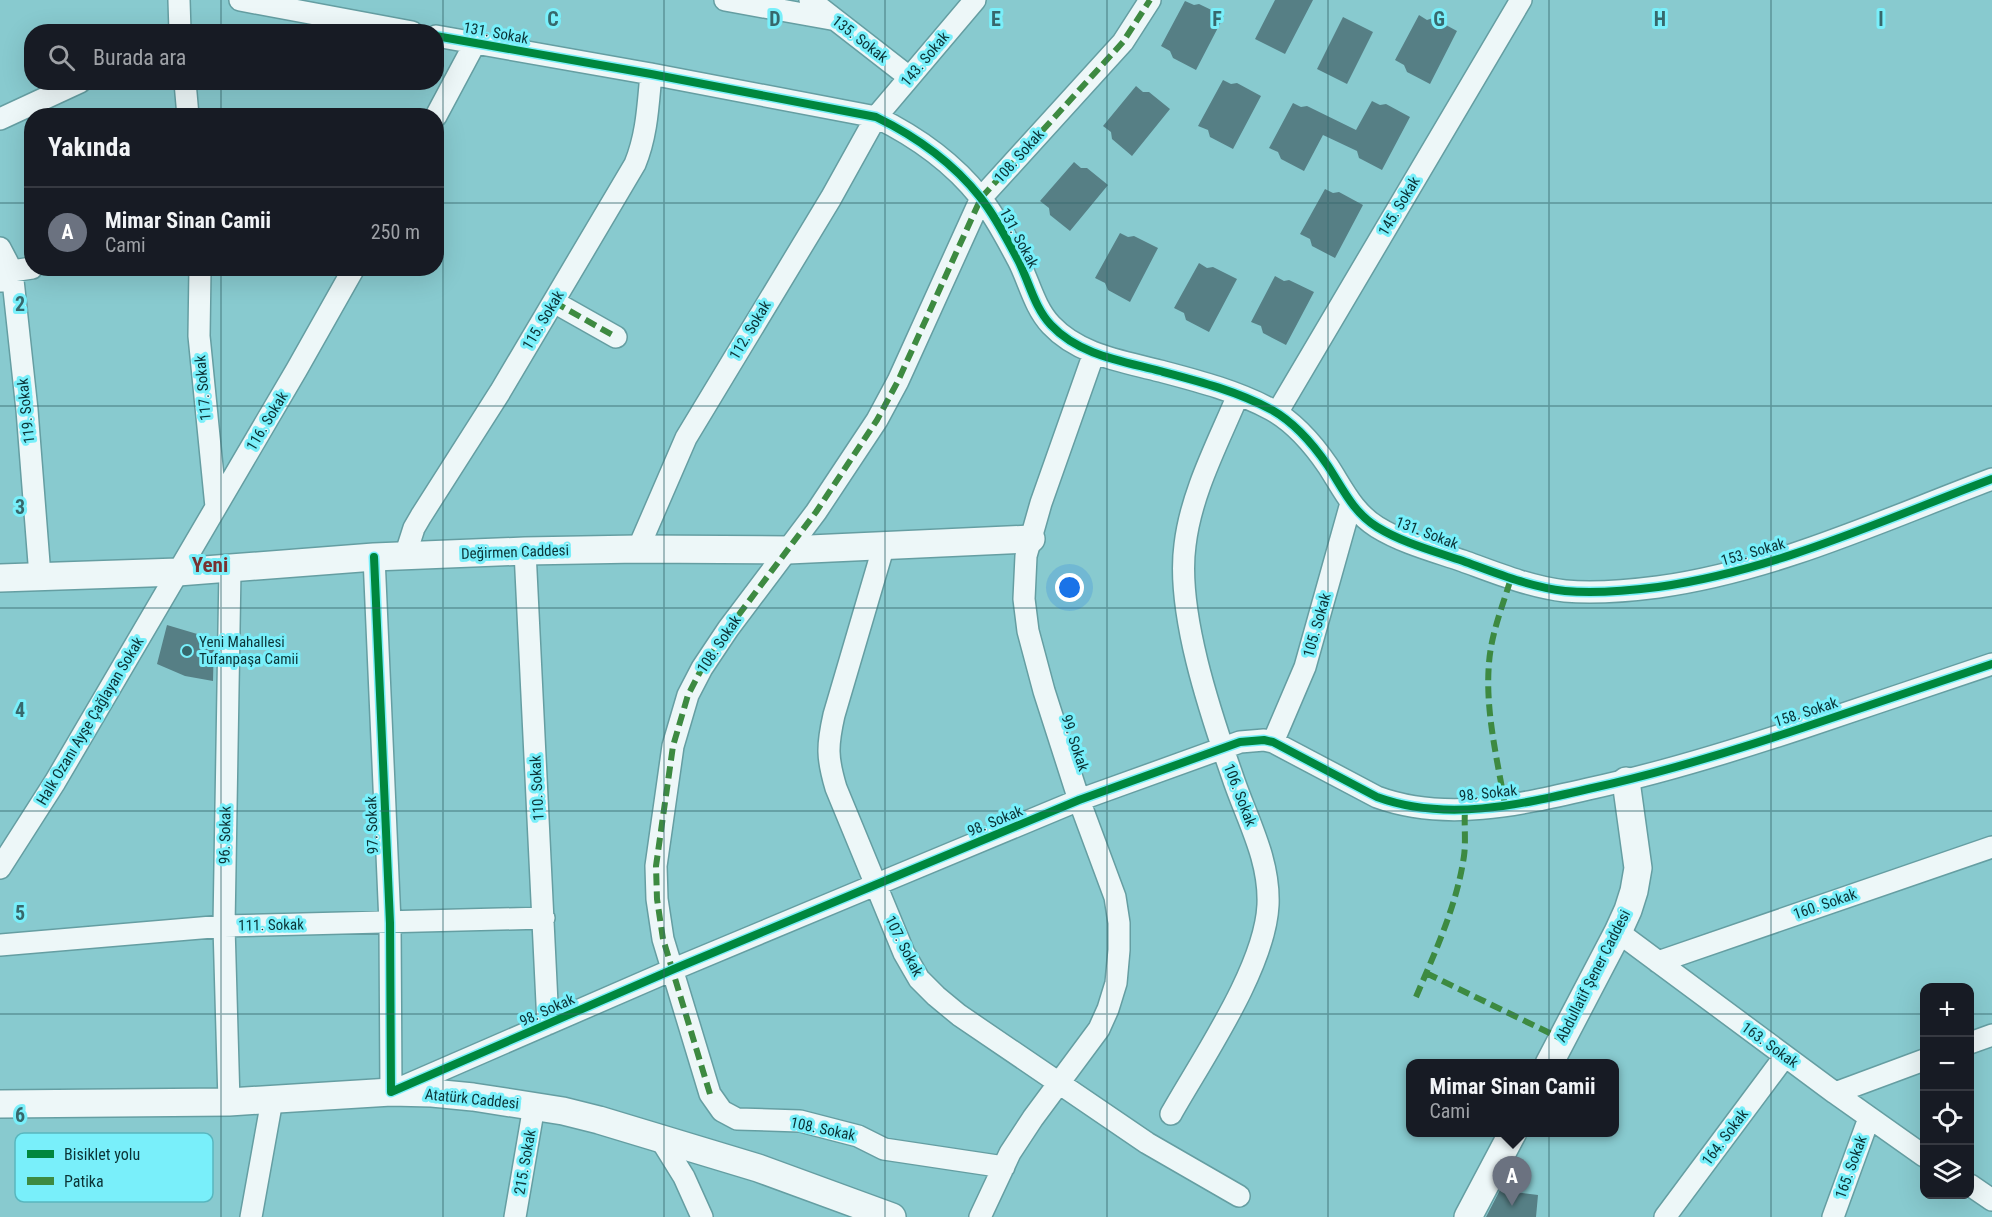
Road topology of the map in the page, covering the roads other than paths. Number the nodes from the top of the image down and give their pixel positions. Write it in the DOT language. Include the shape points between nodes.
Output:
graph roads {
  1 [pos="179,0"];
  2 [pos="240,0"];
  3 [pos="725,0"];
  4 [pos="810,0"];
  5 [pos="975,0"];
  6 [pos="1150,0"];
  7 [pos="1521,0"];
  8 [pos="836,20"];
  9 [pos="180,24"];
  10 [pos="369,24"];
  11 [pos="444,37"];
  12 [pos="475,43"];
  13 [pos="651,74"];
  14 [pos="909,77"];
  15 [pos="63,90"];
  16 [pos="186,90"];
  17 [pos="187,108"];
  18 [pos="440,108"];
  19 [pos="876,117"];
  20 [pos="0,119"];
  21 [pos="981,198"];
  22 [pos="0,248"];
  23 [pos="15,274"];
  24 [pos="200,276"];
  25 [pos="349,276"];
  26 [pos="554,303"];
  27 [pos="616,337"];
  28 [pos="1094,353"];
  29 [pos="1238,395"];
  30 [pos="1277,413"];
  31 [pos="1992,479"];
  32 [pos="1351,503"];
  33 [pos="216,507"];
  34 [pos="1031,539"];
  35 [pos="884,545"];
  36 [pos="638,549"];
  37 [pos="788,550"];
  38 [pos="525,551"];
  39 [pos="405,556"];
  40 [pos="374,558"];
  41 [pos="230,569"];
  42 [pos="178,572"];
  43 [pos="40,576"];
  44 [pos="0,578"];
  45 [pos="1511,578"];
  46 [pos="1992,664"];
  47 [pos="1273,742"];
  48 [pos="1222,747"];
  49 [pos="1626,781"];
  50 [pos="1079,800"];
  51 [pos="1992,847"];
  52 [pos="0,868"];
  53 [pos="875,885"];
  54 [pos="544,918"];
  55 [pos="390,923"];
  56 [pos="224,926"];
  57 [pos="1618,932"];
  58 [pos="0,945"];
  59 [pos="1658,962"];
  60 [pos="674,969"];
  61 [pos="548,1024"];
  62 [pos="1992,1035"];
  63 [pos="1974,1042"];
  64 [pos="1785,1056"];
  65 [pos="1552,1059"];
  66 [pos="1920,1061"];
  67 [pos="1059,1081"];
  68 [pos="391,1092"];
  69 [pos="1835,1093"];
  70 [pos="272,1100"];
  71 [pos="229,1102"];
  72 [pos="0,1104"];
  73 [pos="534,1106"];
  74 [pos="1171,1114"];
  75 [pos="1869,1118"];
  76 [pos="1510,1137"];
  77 [pos="661,1140"];
  78 [pos="1920,1153"];
  79 [pos="1004,1167"];
  80 [pos="1974,1188"];
  81 [pos="1239,1196"];
  82 [pos="1992,1200"];
  83 [pos="251,1217"];
  84 [pos="515,1217"];
  85 [pos="702,1217"];
  86 [pos="892,1217"];
  87 [pos="980,1217"];
  88 [pos="1468,1217"];
  89 [pos="1665,1217"];
  90 [pos="1833,1217"];
  1 -- 9 [label="street"];
  2 -- 10 [label="street"];
  3 -- 8 [label="street"];
  4 -- 8 [label="street, 135. Sokak"];
  5 -- 14 [label="street, 143. Sokak"];
  6 -- 21 [label="street, 108. Sokak" via="1124,42"];
  7 -- 30 [label="street, 145. Sokak"];
  8 -- 14 [label="street, 135. Sokak"];
  11 -- 12 [label="street, 131. Sokak"];
  12 -- 13 [label="street, 131. Sokak"];
  12 -- 18 [label="street"];
  13 -- 19 [label="street, 131. Sokak"];
  13 -- 26 [label="street, 115. Sokak" via="642,149"];
  14 -- 19 [label="street, 143. Sokak"];
  15 -- 20 [label="street"];
  16 -- 17 [label="street"];
  19 -- 21 [label="street, 131. Sokak" via="921,143"];
  19 -- 36 [label="street, 112. Sokak" via="686,438"];
  21 -- 28 [label="street, 131. Sokak" via="1051,325"];
  21 -- 37 [label="street, 108. Sokak" via="877,420"];
  22 -- 23 [label="street, 119. Sokak"];
  23 -- 43 [label="street, 119. Sokak"];
  24 -- 33 [label="street, 117. Sokak" via="199,336"];
  25 -- 33 [label="street, 116. Sokak"];
  26 -- 27 [label="street"];
  26 -- 39 [label="street, 115. Sokak" via="421,516"];
  28 -- 29 [label="street, 131. Sokak"];
  28 -- 34 [label="street, 99. Sokak"];
  29 -- 30 [label="street, 131. Sokak"];
  29 -- 48 [label="street, 106. Sokak" via="1198,492 1183,567 1197,658"];
  30 -- 32 [label="street, 131. Sokak" via="1316,450"];
  31 -- 45 [label="street, 153. Sokak" via="1786,557 1692,581 1598,593 1540,587"];
  32 -- 45 [label="street, 131. Sokak" via="1361,517 1401,540"];
  32 -- 47 [label="street, 105. Sokak" via="1305,667"];
  33 -- 42 [label="street, 116. Sokak"];
  34 -- 35 [label="street, Değirmen Caddesi"];
  34 -- 50 [label="street, 99. Sokak" via="1024,578 1028,631"];
  35 -- 37 [label="street, Değirmen Caddesi"];
  35 -- 53 [label="street, 107. Sokak" via="834,715 828,760"];
  36 -- 37 [label="street, Değirmen Caddesi"];
  36 -- 38 [label="street, Değirmen Caddesi"];
  37 -- 60 [label="street, 108. Sokak" via="702,668 688,695 673,746 656,866 663,939"];
  38 -- 39 [label="street, Değirmen Caddesi"];
  38 -- 54 [label="street, 110. Sokak"];
  39 -- 40 [label="street, Değirmen Caddesi"];
  40 -- 41 [label="street, Değirmen Caddesi"];
  40 -- 55 [label="street, 97. Sokak"];
  41 -- 42 [label="street, Değirmen Caddesi"];
  41 -- 56 [label="street, 96. Sokak"];
  42 -- 43 [label="street, Değirmen Caddesi"];
  42 -- 52 [label="street, Halk Ozanı Ayşe Çağlayan Sokak"];
  43 -- 44 [label="street, Değirmen Caddesi"];
  46 -- 49 [label="street, 158. Sokak" via="1719,756"];
  47 -- 48 [label="street, 98. Sokak" via="1251,741"];
  47 -- 49 [label="street, 98. Sokak" via="1377,797 1409,807 1465,810 1530,802"];
  48 -- 50 [label="street, 98. Sokak"];
  48 -- 74 [label="street, 106. Sokak" via="1260,848 1268,906 1243,986"];
  49 -- 57 [label="street, Abdullatif Şener Caddesi" via="1638,868"];
  50 -- 53 [label="street, 98. Sokak"];
  50 -- 67 [label="street, 99. Sokak" via="1115,897 1119,950 1116,983 1104,1019"];
  51 -- 59 [label="street, 160. Sokak"];
  53 -- 60 [label="street, 98. Sokak"];
  53 -- 67 [label="street, 107. Sokak" via="919,979 959,1015"];
  54 -- 55 [label="street, 111. Sokak"];
  54 -- 61 [label="street, 110. Sokak"];
  55 -- 56 [label="street, 111. Sokak"];
  55 -- 68 [label="street, 97. Sokak"];
  56 -- 58 [label="street, 111. Sokak"];
  56 -- 71 [label="street, 96. Sokak"];
  57 -- 59 [label="street, 163. Sokak"];
  57 -- 65 [label="street, Abdullatif Şener Caddesi"];
  59 -- 64 [label="street, 163. Sokak"];
  60 -- 61 [label="street, 98. Sokak"];
  60 -- 79 [label="street, 108. Sokak" via="710,1094 722,1111 737,1119 800,1121 858,1136 884,1149"];
  61 -- 68 [label="street, 98. Sokak"];
  62 -- 63 [label="street"];
  64 -- 69 [label="street, 163. Sokak"];
  64 -- 89 [label="street, 164. Sokak"];
  66 -- 69 [label="street"];
  67 -- 79 [label="street, 99. Sokak"];
  67 -- 81 [label="street, 107. Sokak" via="1147,1143"];
  68 -- 70 [label="street, Atatürk Caddesi"];
  68 -- 73 [label="street, Atatürk Caddesi"];
  69 -- 75 [label="street, 163. Sokak"];
  70 -- 71 [label="street, Atatürk Caddesi"];
  70 -- 83 [label="street"];
  71 -- 72 [label="street, Atatürk Caddesi"];
  73 -- 77 [label="street, Atatürk Caddesi" via="599,1120"];
  73 -- 84 [label="street, 215. Sokak"];
  75 -- 78 [label="street, 163. Sokak"];
  75 -- 90 [label="street, 165. Sokak"];
  76 -- 88 [label="street"];
  77 -- 85 [label="street"];
  77 -- 86 [label="street, Atatürk Caddesi" via="758,1168"];
  79 -- 87 [label="street, 99. Sokak"];
  80 -- 82 [label="street"];
}
